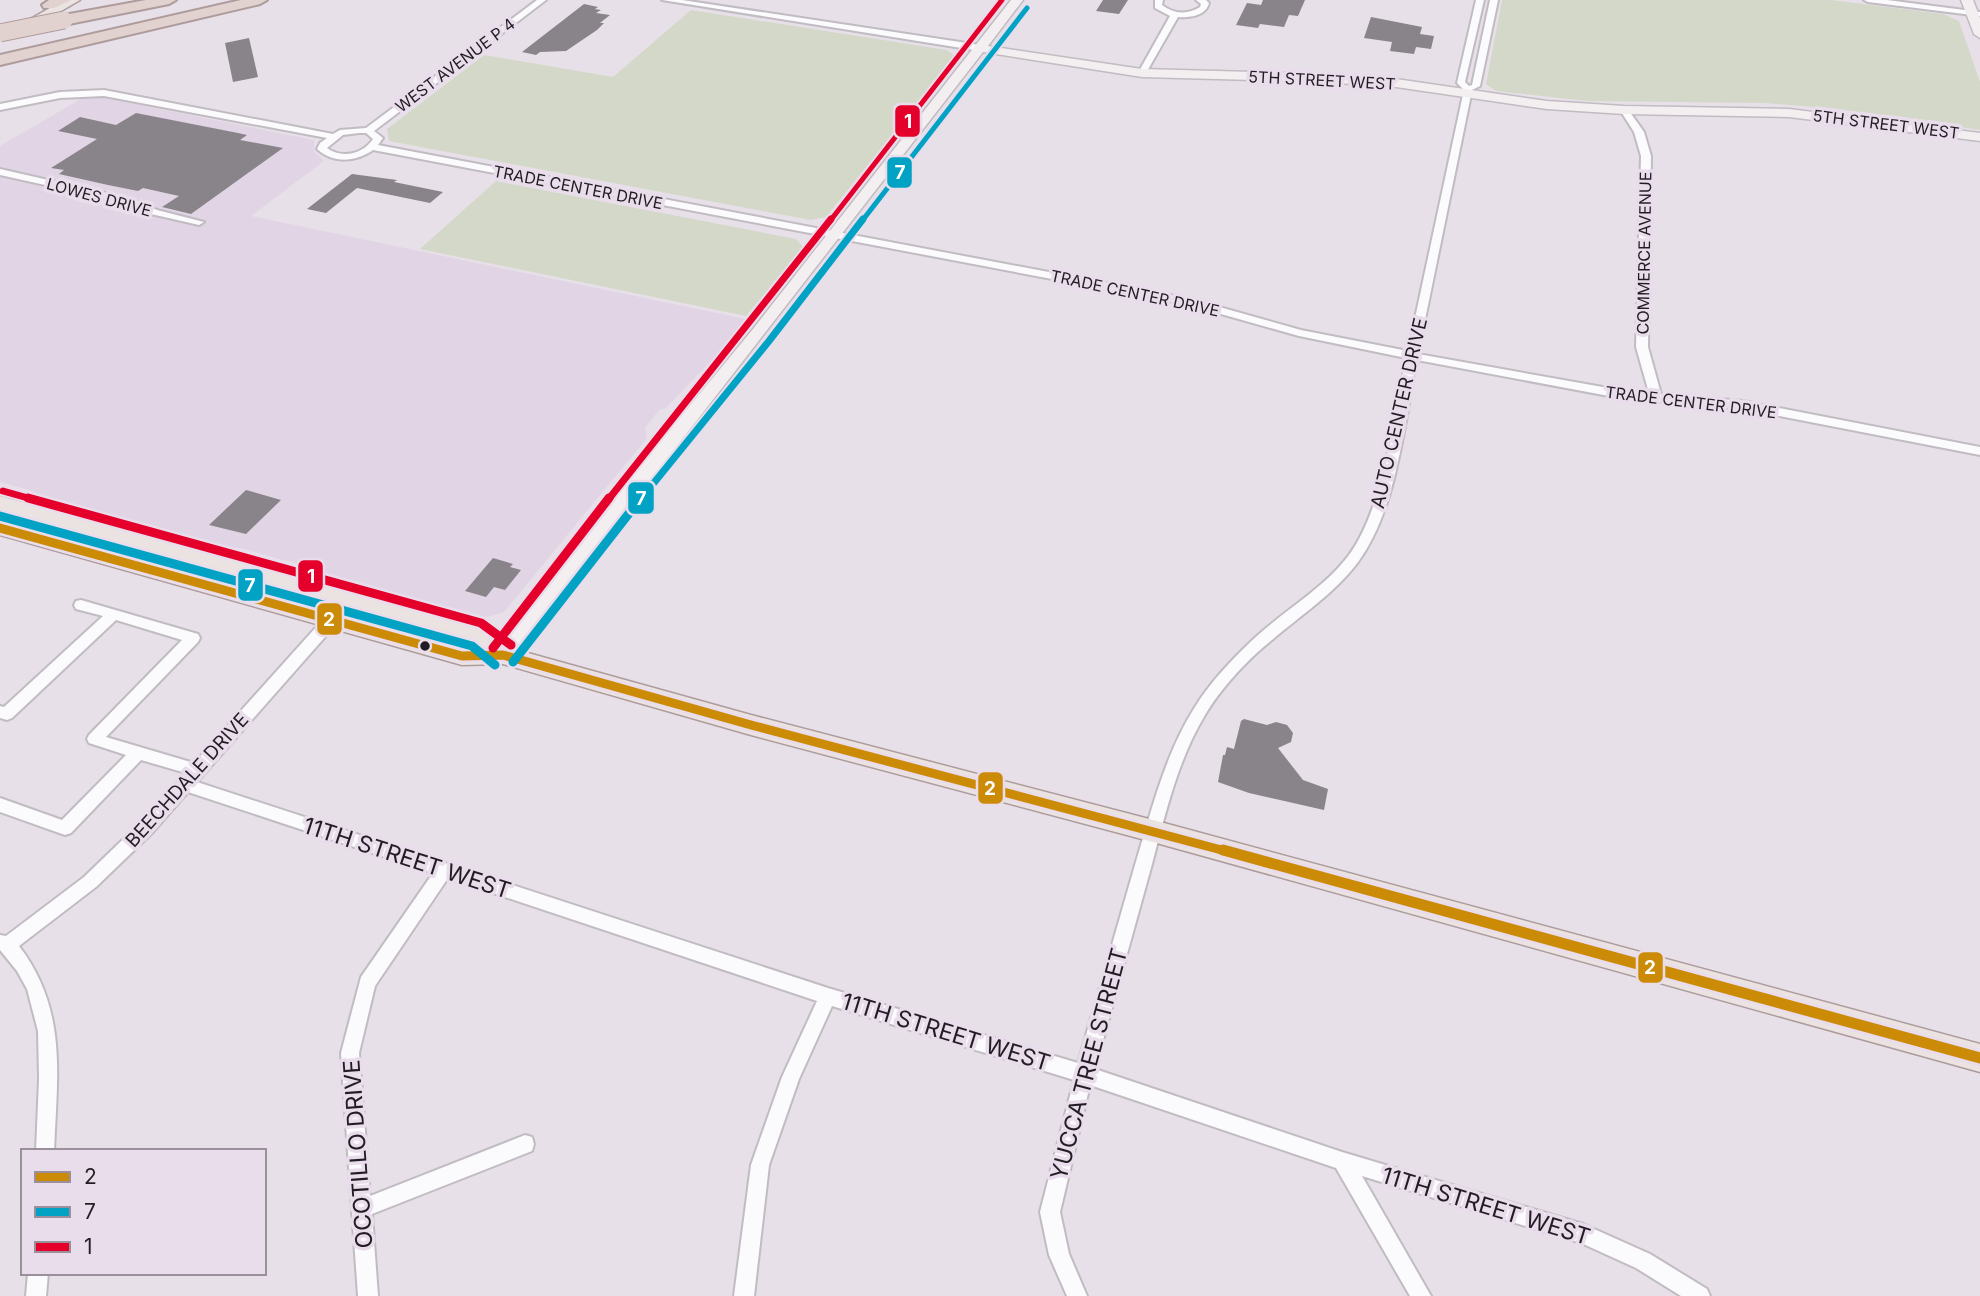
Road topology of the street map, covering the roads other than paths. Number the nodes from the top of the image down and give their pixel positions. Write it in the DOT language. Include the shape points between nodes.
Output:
graph roads {
  1 [pos="74,0"];
  2 [pos="169,0"];
  3 [pos="230,0"];
  4 [pos="260,0"];
  5 [pos="542,0"];
  6 [pos="666,0"];
  7 [pos="1017,0"];
  8 [pos="1160,0"];
  9 [pos="1200,0"];
  10 [pos="1480,0"];
  11 [pos="1494,0"];
  12 [pos="1868,0"];
  13 [pos="1967,0"];
  14 [pos="58,2"];
  15 [pos="1977,14"];
  16 [pos="1175,15"];
  17 [pos="0,32"];
  18 [pos="1980,34"];
  19 [pos="34,38"];
  20 [pos="0,42"];
  21 [pos="980,48"];
  22 [pos="0,60"];
  23 [pos="1142,73"];
  24 [pos="1468,91"];
  25 [pos="0,107"];
  26 [pos="1624,110"];
  27 [pos="368,131"];
  28 [pos="332,136"];
  29 [pos="1980,137"];
  30 [pos="372,148"];
  31 [pos="0,172"];
  32 [pos="199,222"];
  33 [pos="835,235"];
  34 [pos="1413,356"];
  35 [pos="1657,399"];
  36 [pos="1980,451"];
  37 [pos="0,503"];
  38 [pos="0,528"];
  39 [pos="350,599"];
  40 [pos="81,605"];
  41 [pos="113,615"];
  42 [pos="333,618"];
  43 [pos="503,655"];
  44 [pos="3,713"];
  45 [pos="139,752"];
  46 [pos="196,770"];
  47 [pos="184,784"];
  48 [pos="0,805"];
  49 [pos="1153,831"];
  50 [pos="444,870"];
  51 [pos="4,943"];
  52 [pos="828,996"];
  53 [pos="1980,1058"];
  54 [pos="1084,1074"];
  55 [pos="525,1144"];
  56 [pos="45,1149"];
  57 [pos="1342,1161"];
  58 [pos="361,1209"];
  59 [pos="38,1275"];
  60 [pos="36,1296"];
  61 [pos="368,1296"];
  62 [pos="744,1296"];
  63 [pos="1077,1296"];
  64 [pos="1421,1296"];
  65 [pos="1700,1296"];
  1 -- 20 [label="main road"];
  2 -- 17 [label="highway, bridge"];
  3 -- 19 [label="highway"];
  4 -- 22 [label="highway"];
  5 -- 27 [label="street, WEST AVENUE P 4"];
  6 -- 21 [label="street, 5TH STREET WEST"];
  7 -- 21 [label="street"];
  8 -- 16 [label="street" via="1158,6"];
  9 -- 16 [label="street" via="1205,3 1199,12"];
  10 -- 24 [label="street, AUTO CENTER DRIVE" via="1461,83"];
  11 -- 24 [label="street, AUTO CENTER DRIVE" via="1476,86"];
  12 -- 15 [label="street"];
  13 -- 15 [label="street"];
  14 -- 17 [label="main road"];
  15 -- 18 [label="street"];
  16 -- 23 [label="street"];
  19 -- 20 [label="highway"];
  21 -- 23 [label="street, 5TH STREET WEST"];
  21 -- 33 [label="street"];
  23 -- 24 [label="street, 5TH STREET WEST" via="1324,78"];
  24 -- 26 [label="street, 5TH STREET WEST" via="1547,105"];
  24 -- 34 [label="street, AUTO CENTER DRIVE"];
  25 -- 28 [label="street" via="50,96 104,93"];
  26 -- 29 [label="street, 5TH STREET WEST" via="1789,113"];
  26 -- 35 [label="street, COMMERCE AVENUE" via="1639,132 1646,156 1642,348"];
  27 -- 28 [label="street"];
  27 -- 30 [label="street" via="378,138"];
  28 -- 30 [label="street" via="323,145 330,155 347,156"];
  30 -- 33 [label="street, TRADE CENTER DRIVE"];
  31 -- 32 [label="street, LOWES DRIVE"];
  33 -- 34 [label="street, TRADE CENTER DRIVE" via="1191,302 1300,333"];
  33 -- 43 [label="street"];
  34 -- 35 [label="street, TRADE CENTER DRIVE"];
  34 -- 49 [label="street, AUTO CENTER DRIVE" via="1384,497 1372,528 1353,559 1325,589 1263,639 1200,710 1179,751"];
  35 -- 36 [label="street, TRADE CENTER DRIVE" via="1743,405"];
  37 -- 39 [label="main road"];
  38 -- 42 [label="main road"];
  39 -- 42 [label="street, BEECHDALE DRIVE"];
  39 -- 43 [label="main road" via="478,635"];
  40 -- 41 [label="street"];
  41 -- 44 [label="street"];
  41 -- 45 [label="street" via="193,638 94,739"];
  42 -- 43 [label="main road" via="462,656"];
  42 -- 46 [label="street, BEECHDALE DRIVE"];
  43 -- 49 [label="main road" via="751,726"];
  45 -- 46 [label="street"];
  45 -- 48 [label="street" via="65,828"];
  46 -- 47 [label="street, BEECHDALE DRIVE"];
  47 -- 50 [label="street, 11TH STREET WEST"];
  47 -- 51 [label="street, BEECHDALE DRIVE" via="90,882"];
  49 -- 53 [label="main road"];
  49 -- 54 [label="street, YUCCA TREE STREET"];
  50 -- 52 [label="street, 11TH STREET WEST"];
  50 -- 58 [label="street, OCOTILLO DRIVE" via="367,983 351,1053"];
  51 -- 56 [label="street" via="35,982 50,1042"];
  52 -- 54 [label="street, 11TH STREET WEST"];
  52 -- 62 [label="street" via="791,1077 760,1165"];
  54 -- 57 [label="street, 11TH STREET WEST"];
  54 -- 63 [label="street, YUCCA TREE STREET" via="1050,1212 1059,1255"];
  55 -- 58 [label="street"];
  57 -- 64 [label="street"];
  57 -- 65 [label="street, 11TH STREET WEST" via="1583,1234 1643,1261"];
  58 -- 61 [label="street, OCOTILLO DRIVE"];
  59 -- 60 [label="street"];
}
